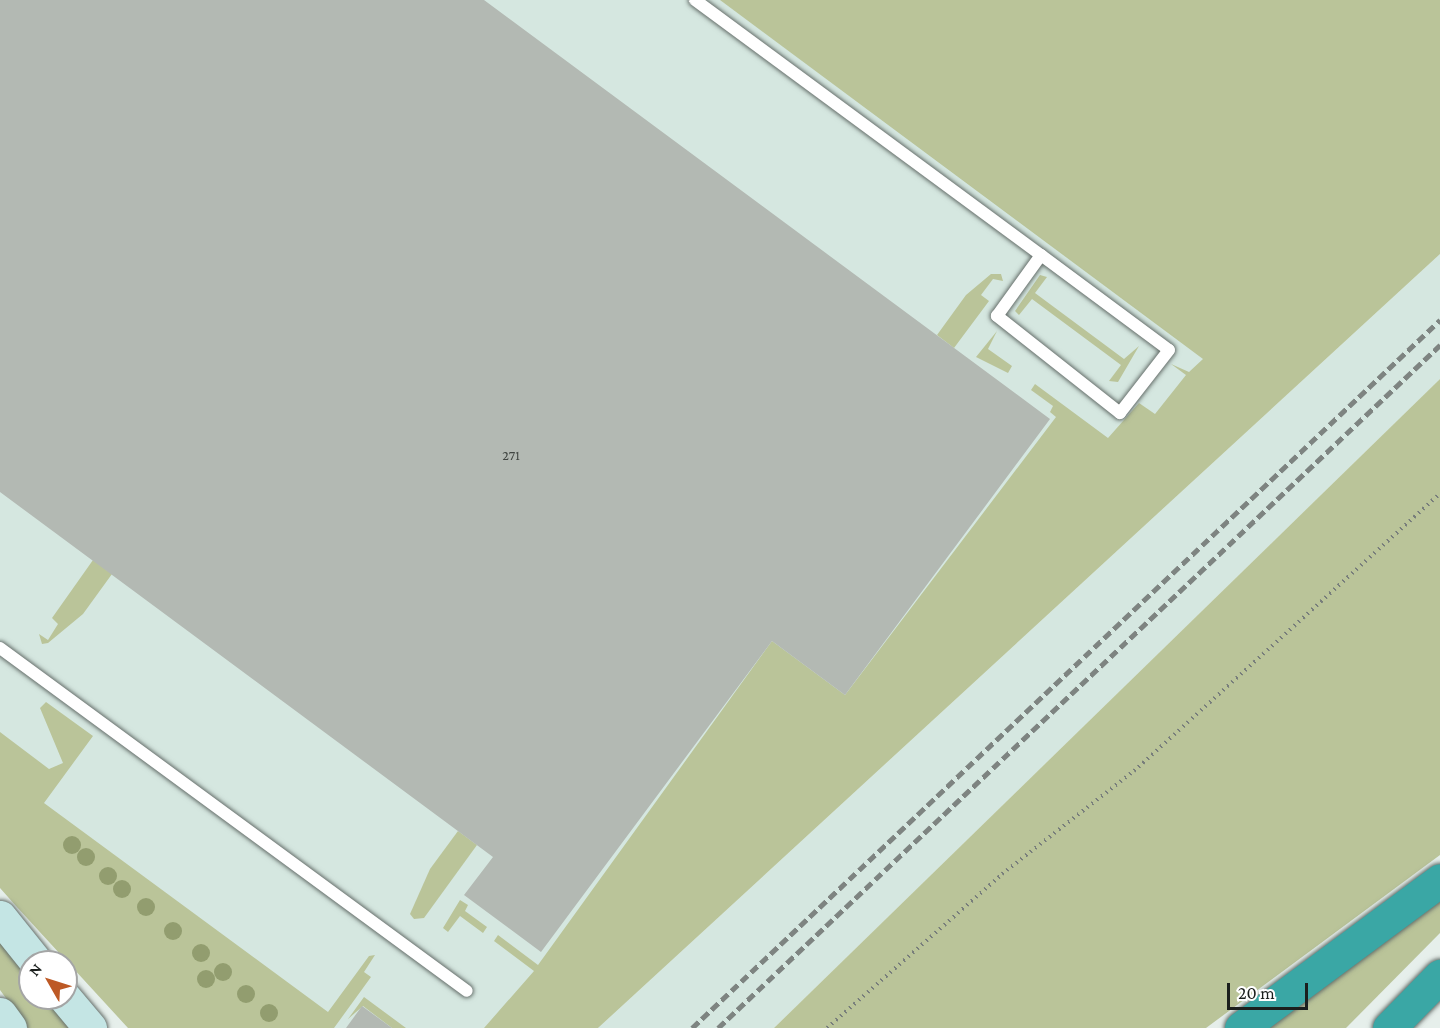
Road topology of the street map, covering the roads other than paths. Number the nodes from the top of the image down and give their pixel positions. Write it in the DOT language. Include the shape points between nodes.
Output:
graph roads {
  1 [pos="694,0"];
  2 [pos="1041,255"];
  3 [pos="0,648"];
  4 [pos="1440,880"];
  5 [pos="0,917"];
  6 [pos="26,950"];
  7 [pos="1440,976"];
  8 [pos="467,991"];
  9 [pos="75,1010"];
  10 [pos="0,1014"];
  11 [pos="10,1028"];
  12 [pos="90,1028"];
  13 [pos="1241,1028"];
  14 [pos="1389,1028"];
  1 -- 2 [label="lane"];
  2 -- 2 [label="lane" via="1169,350 1120,413 997,316"];
  3 -- 8 [label="lane"];
  4 -- 13 [label="highway"];
  5 -- 6 [label="main road"];
  7 -- 14 [label="highway"];
  9 -- 12 [label="main road"];
  10 -- 11 [label="main road"];
}
